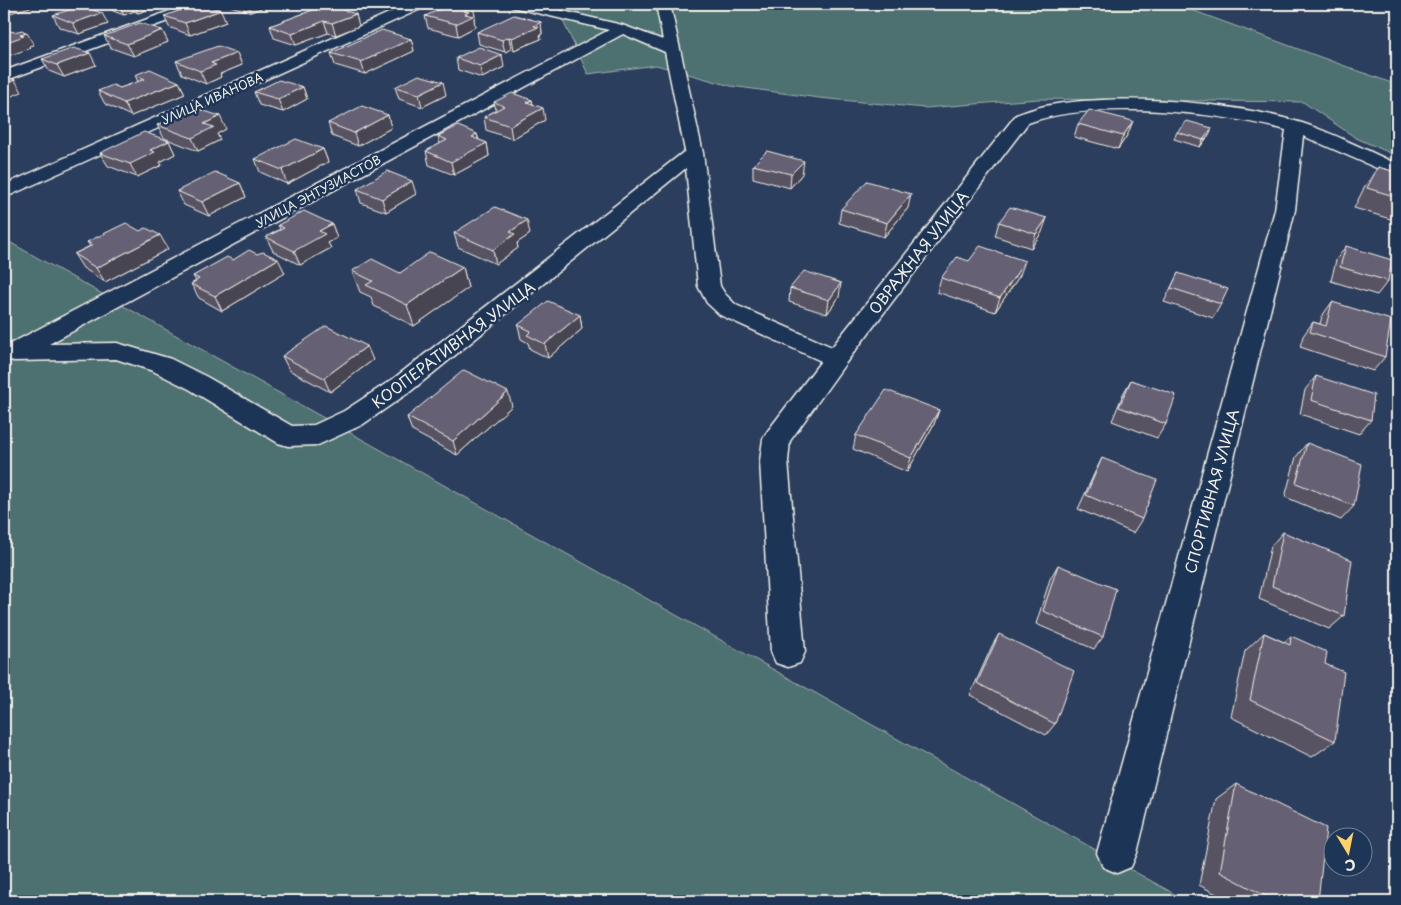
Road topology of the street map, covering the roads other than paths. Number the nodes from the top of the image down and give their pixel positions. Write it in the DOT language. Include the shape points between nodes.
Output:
graph roads {
  1 [pos="200,4"];
  2 [pos="420,4"];
  3 [pos="517,4"];
  4 [pos="663,4"];
  5 [pos="622,29"];
  6 [pos="672,49"];
  7 [pos="4,76"];
  8 [pos="1295,127"];
  9 [pos="694,153"];
  10 [pos="1397,171"];
  11 [pos="4,192"];
  12 [pos="14,352"];
  13 [pos="836,358"];
  14 [pos="788,652"];
  15 [pos="1117,853"];
  1 -- 7 [label="street"];
  2 -- 11 [label="street, УЛИЦА ИВАНОВА"];
  3 -- 5 [label="street"];
  4 -- 6 [label="street"];
  5 -- 6 [label="street"];
  5 -- 12 [label="street, УЛИЦА ЭНТУЗИАСТОВ"];
  6 -- 9 [label="street"];
  8 -- 10 [label="street, ОВРАЖНАЯ УЛИЦА"];
  8 -- 13 [label="street, ОВРАЖНАЯ УЛИЦА" via="1238,115 1150,107 1071,106 1032,112 1022,119"];
  8 -- 15 [label="street, СПОРТИВНАЯ УЛИЦА" via="1285,210"];
  9 -- 12 [label="street, КООПЕРАТИВНАЯ УЛИЦА" via="402,386 353,418 318,435 288,436 198,383 117,351"];
  9 -- 13 [label="street" via="709,286 715,298 728,310"];
  13 -- 14 [label="street, ОВРАЖНАЯ УЛИЦА" via="777,438 774,462"];
}
